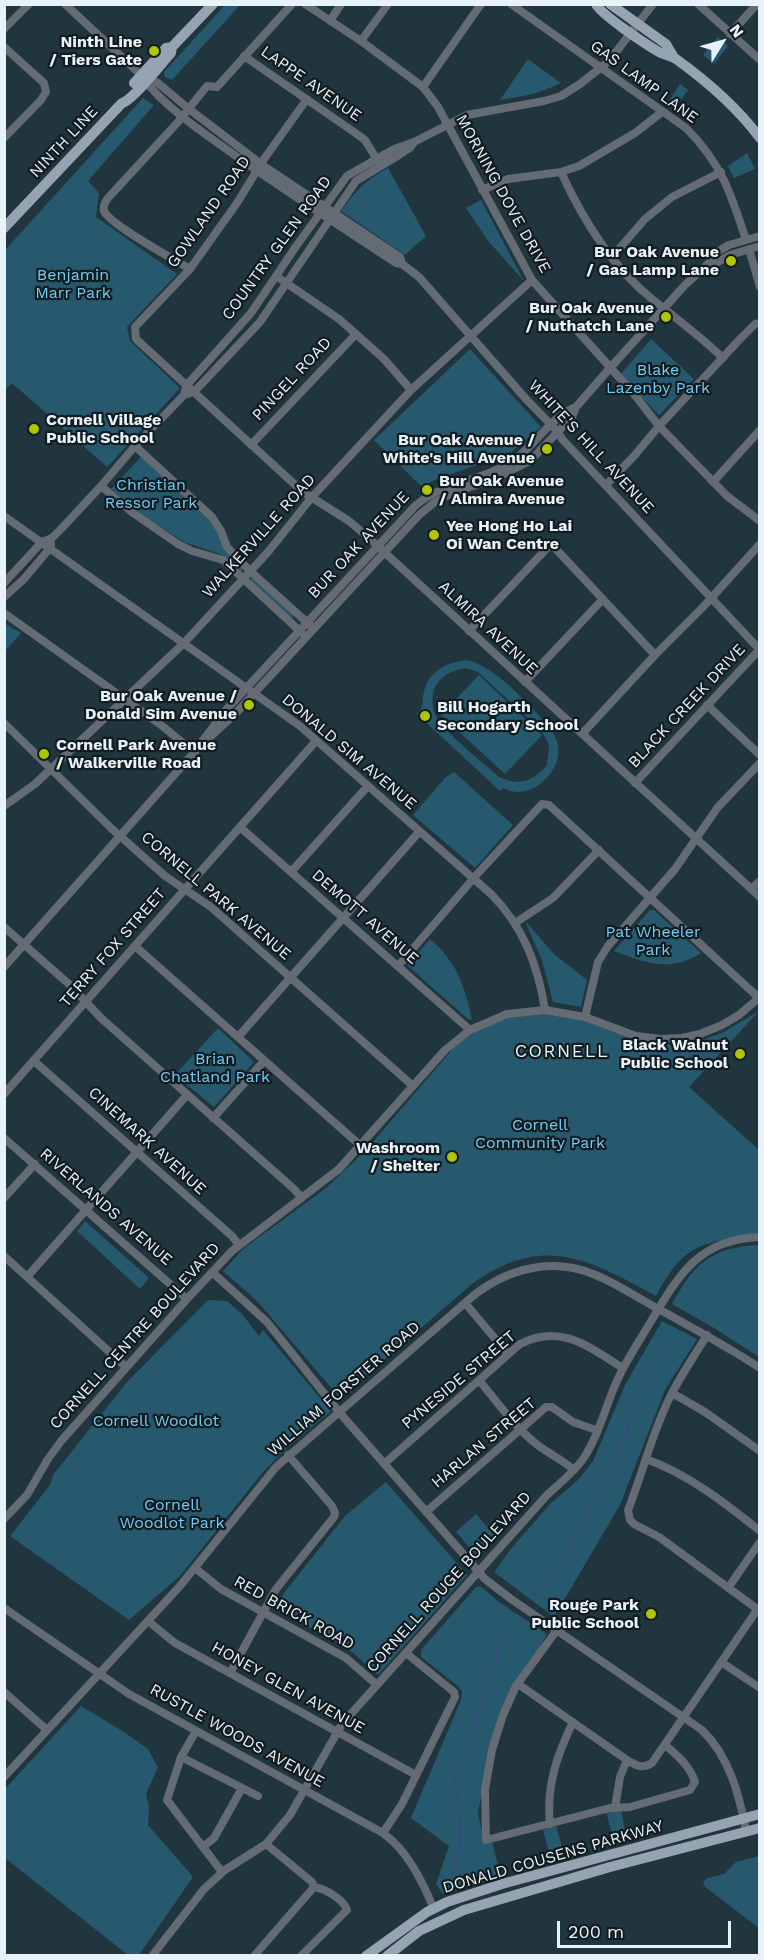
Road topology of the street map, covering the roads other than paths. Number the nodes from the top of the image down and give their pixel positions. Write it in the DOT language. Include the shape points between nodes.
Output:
graph roads {
  1 [pos="29,4"];
  2 [pos="65,4"];
  3 [pos="213,4"];
  4 [pos="292,4"];
  5 [pos="305,4"];
  6 [pos="341,4"];
  7 [pos="388,4"];
  8 [pos="481,4"];
  9 [pos="511,4"];
  10 [pos="596,4"];
  11 [pos="610,4"];
  12 [pos="653,4"];
  13 [pos="698,4"];
  14 [pos="756,4"];
  15 [pos="330,21"];
  16 [pos="634,28"];
  17 [pos="4,29"];
  18 [pos="730,34"];
  19 [pos="361,41"];
  20 [pos="4,47"];
  21 [pos="244,56"];
  22 [pos="759,59"];
  23 [pos="600,69"];
  24 [pos="145,78"];
  25 [pos="423,87"];
  26 [pos="307,99"];
  27 [pos="189,109"];
  28 [pos="662,112"];
  29 [pos="182,117"];
  30 [pos="447,125"];
  31 [pos="4,138"];
  32 [pos="759,138"];
  33 [pos="378,162"];
  34 [pos="260,167"];
  35 [pos="561,172"];
  36 [pos="721,172"];
  37 [pos="482,190"];
  38 [pos="323,210"];
  39 [pos="332,217"];
  40 [pos="4,228"];
  41 [pos="759,236"];
  42 [pos="747,244"];
  43 [pos="759,246"];
  44 [pos="612,257"];
  45 [pos="190,269"];
  46 [pos="276,276"];
  47 [pos="532,280"];
  48 [pos="287,283"];
  49 [pos="759,287"];
  50 [pos="665,307"];
  51 [pos="759,323"];
  52 [pos="356,334"];
  53 [pos="472,337"];
  54 [pos="723,358"];
  55 [pos="610,368"];
  56 [pos="188,390"];
  57 [pos="411,390"];
  58 [pos="659,426"];
  59 [pos="555,429"];
  60 [pos="759,430"];
  61 [pos="251,445"];
  62 [pos="135,446"];
  63 [pos="713,482"];
  64 [pos="606,485"];
  65 [pos="102,486"];
  66 [pos="312,497"];
  67 [pos="4,516"];
  68 [pos="759,520"];
  69 [pos="759,544"];
  70 [pos="46,545"];
  71 [pos="380,549"];
  72 [pos="250,571"];
  73 [pos="243,579"];
  74 [pos="4,583"];
  75 [pos="4,597"];
  76 [pos="711,598"];
  77 [pos="603,599"];
  78 [pos="4,613"];
  79 [pos="311,625"];
  80 [pos="469,631"];
  81 [pos="303,634"];
  82 [pos="184,643"];
  83 [pos="759,649"];
  84 [pos="656,655"];
  85 [pos="525,682"];
  86 [pos="250,690"];
  87 [pos="126,700"];
  88 [pos="707,705"];
  89 [pos="4,723"];
  90 [pos="582,734"];
  91 [pos="316,741"];
  92 [pos="196,750"];
  93 [pos="759,754"];
  94 [pos="759,763"];
  95 [pos="51,768"];
  96 [pos="635,783"];
  97 [pos="367,786"];
  98 [pos="4,806"];
  99 [pos="240,827"];
  100 [pos="419,832"];
  101 [pos="120,836"];
  102 [pos="696,839"];
  103 [pos="599,850"];
  104 [pos="291,873"];
  105 [pos="474,879"];
  106 [pos="759,881"];
  107 [pos="186,889"];
  108 [pos="751,889"];
  109 [pos="759,897"];
  110 [pos="651,899"];
  111 [pos="343,918"];
  112 [pos="515,923"];
  113 [pos="4,927"];
  114 [pos="24,944"];
  115 [pos="135,946"];
  116 [pos="398,966"];
  117 [pos="4,967"];
  118 [pos="291,977"];
  119 [pos="759,997"];
  120 [pos="86,1002"];
  121 [pos="545,1010"];
  122 [pos="585,1017"];
  123 [pos="470,1030"];
  124 [pos="238,1037"];
  125 [pos="264,1060"];
  126 [pos="34,1061"];
  127 [pos="413,1086"];
  128 [pos="4,1094"];
  129 [pos="188,1095"];
  130 [pos="213,1118"];
  131 [pos="4,1138"];
  132 [pos="361,1146"];
  133 [pos="137,1151"];
  134 [pos="35,1164"];
  135 [pos="4,1198"];
  136 [pos="302,1198"];
  137 [pos="86,1209"];
  138 [pos="759,1238"];
  139 [pos="239,1245"];
  140 [pos="4,1256"];
  141 [pos="212,1272"];
  142 [pos="27,1276"];
  143 [pos="187,1299"];
  144 [pos="465,1303"];
  145 [pos="658,1309"];
  146 [pos="707,1335"];
  147 [pos="508,1354"];
  148 [pos="126,1367"];
  149 [pos="623,1368"];
  150 [pos="759,1368"];
  151 [pos="479,1380"];
  152 [pos="672,1393"];
  153 [pos="339,1412"];
  154 [pos="521,1428"];
  155 [pos="596,1430"];
  156 [pos="759,1451"];
  157 [pos="288,1455"];
  158 [pos="646,1459"];
  159 [pos="385,1463"];
  160 [pos="574,1470"];
  161 [pos="426,1512"];
  162 [pos="4,1519"];
  163 [pos="759,1531"];
  164 [pos="759,1542"];
  165 [pos="195,1568"];
  166 [pos="478,1572"];
  167 [pos="728,1588"];
  168 [pos="4,1608"];
  169 [pos="758,1610"];
  170 [pos="264,1613"];
  171 [pos="148,1621"];
  172 [pos="557,1630"];
  173 [pos="406,1653"];
  174 [pos="721,1662"];
  175 [pos="100,1673"];
  176 [pos="230,1674"];
  177 [pos="518,1684"];
  178 [pos="377,1685"];
  179 [pos="759,1688"];
  180 [pos="4,1692"];
  181 [pos="683,1718"];
  182 [pos="573,1722"];
  183 [pos="47,1730"];
  184 [pos="196,1731"];
  185 [pos="337,1732"];
  186 [pos="664,1745"];
  187 [pos="181,1756"];
  188 [pos="627,1760"];
  189 [pos="416,1775"];
  190 [pos="4,1777"];
  191 [pos="242,1788"];
  192 [pos="304,1791"];
  193 [pos="258,1796"];
  194 [pos="615,1808"];
  195 [pos="759,1814"];
  196 [pos="550,1824"];
  197 [pos="745,1824"];
  198 [pos="759,1828"];
  199 [pos="383,1833"];
  200 [pos="266,1844"];
  201 [pos="203,1847"];
  202 [pos="222,1872"];
  203 [pos="314,1887"];
  204 [pos="434,1908"];
  205 [pos="152,1956"];
  206 [pos="254,1956"];
  207 [pos="300,1956"];
  208 [pos="366,1956"];
  209 [pos="387,1956"];
  1 -- 17 [label="street"];
  2 -- 24 [label="street"];
  3 -- 24 [label="main road, NINTH LINE" via="172,47 166,48"];
  4 -- 21 [label="street"];
  5 -- 15 [label="street, MORNING DOVE DRIVE"];
  6 -- 15 [label="street"];
  7 -- 19 [label="street"];
  8 -- 25 [label="street"];
  9 -- 23 [label="street, GAS LAMP LANE"];
  10 -- 16 [label="main road" via="598,9"];
  11 -- 16 [label="main road"];
  12 -- 16 [label="street, COUNTRY GLEN ROAD"];
  13 -- 18 [label="street"];
  14 -- 18 [label="street"];
  15 -- 19 [label="street, MORNING DOVE DRIVE"];
  16 -- 23 [label="street, COUNTRY GLEN ROAD"];
  16 -- 32 [label="main road" via="666,44 673,56 727,99"];
  18 -- 22 [label="street"];
  19 -- 25 [label="street, MORNING DOVE DRIVE"];
  20 -- 31 [label="street" via="44,83 46,92"];
  21 -- 26 [label="street, LAPPE AVENUE"];
  21 -- 27 [label="street" via="217,87 207,86"];
  23 -- 28 [label="street, GAS LAMP LANE"];
  23 -- 30 [label="street, COUNTRY GLEN ROAD" via="561,96 477,112"];
  24 -- 27 [label="street, WHITE'S HILL AVENUE" via="158,83"];
  24 -- 29 [label="street, WHITE'S HILL AVENUE" via="152,90"];
  24 -- 40 [label="main road, NINTH LINE" via="122,97 122,103"];
  25 -- 30 [label="street, MORNING DOVE DRIVE"];
  26 -- 33 [label="street, LAPPE AVENUE" via="364,140"];
  26 -- 34 [label="street, GOWLAND ROAD"];
  27 -- 29 [label="street"];
  27 -- 34 [label="street, WHITE'S HILL AVENUE"];
  28 -- 35 [label="street" via="606,151"];
  28 -- 36 [label="street, GAS LAMP LANE" via="686,128"];
  29 -- 34 [label="street, WHITE'S HILL AVENUE"];
  29 -- 45 [label="street" via="108,198 104,210 141,240"];
  30 -- 33 [label="street, COUNTRY GLEN ROAD"];
  30 -- 37 [label="street, MORNING DOVE DRIVE"];
  33 -- 38 [label="street, COUNTRY GLEN ROAD" via="347,176"];
  33 -- 39 [label="street, COUNTRY GLEN ROAD" via="356,181"];
  34 -- 38 [label="street, WHITE'S HILL AVENUE"];
  34 -- 45 [label="street, GOWLAND ROAD"];
  35 -- 37 [label="street" via="507,179"];
  35 -- 44 [label="street" via="585,222"];
  36 -- 42 [label="street, GAS LAMP LANE"];
  36 -- 44 [label="street" via="672,197 645,219"];
  37 -- 47 [label="street, MORNING DOVE DRIVE"];
  38 -- 39 [label="street, WHITE'S HILL AVENUE"];
  38 -- 46 [label="street, COUNTRY GLEN ROAD"];
  39 -- 48 [label="street, COUNTRY GLEN ROAD"];
  39 -- 53 [label="street, WHITE'S HILL AVENUE" via="400,257 402,264 419,277"];
  41 -- 42 [label="street, BUR OAK AVENUE"];
  42 -- 43 [label="street, BUR OAK AVENUE"];
  42 -- 49 [label="street, GAS LAMP LANE"];
  42 -- 50 [label="street, BUR OAK AVENUE" via="718,262 710,262"];
  44 -- 50 [label="street" via="636,284"];
  45 -- 56 [label="street, GOWLAND ROAD" via="135,327 136,339"];
  46 -- 48 [label="street"];
  46 -- 56 [label="street, COUNTRY GLEN ROAD" via="251,314"];
  47 -- 53 [label="street, WALKERVILLE ROAD"];
  47 -- 55 [label="street, MORNING DOVE DRIVE"];
  48 -- 52 [label="street"];
  48 -- 56 [label="street, COUNTRY GLEN ROAD" via="260,322"];
  50 -- 54 [label="street"];
  50 -- 55 [label="street, BUR OAK AVENUE"];
  51 -- 54 [label="street"];
  52 -- 57 [label="street"];
  52 -- 61 [label="street, PINGEL ROAD"];
  53 -- 57 [label="street, WALKERVILLE ROAD"];
  53 -- 59 [label="street, WHITE'S HILL AVENUE"];
  54 -- 58 [label="street"];
  55 -- 58 [label="street, MORNING DOVE DRIVE"];
  55 -- 59 [label="street, BUR OAK AVENUE" via="572,417"];
  56 -- 61 [label="street, ALMIRA AVENUE"];
  56 -- 62 [label="street, COUNTRY GLEN ROAD"];
  57 -- 66 [label="street, WALKERVILLE ROAD"];
  58 -- 63 [label="street, MORNING DOVE DRIVE"];
  58 -- 64 [label="street"];
  59 -- 64 [label="street, WHITE'S HILL AVENUE"];
  59 -- 71 [label="street, BUR OAK AVENUE" via="530,461 435,502"];
  60 -- 63 [label="street"];
  61 -- 66 [label="street, ALMIRA AVENUE"];
  62 -- 65 [label="street, COUNTRY GLEN ROAD"];
  62 -- 72 [label="street" via="212,517 227,547"];
  63 -- 68 [label="street, MORNING DOVE DRIVE"];
  64 -- 76 [label="street, WHITE'S HILL AVENUE"];
  65 -- 70 [label="street, COUNTRY GLEN ROAD"];
  65 -- 73 [label="street" via="178,544 224,560"];
  66 -- 71 [label="street, ALMIRA AVENUE" via="349,521"];
  66 -- 72 [label="street, WALKERVILLE ROAD"];
  67 -- 70 [label="street, DONALD SIM AVENUE"];
  69 -- 76 [label="street"];
  70 -- 74 [label="street, COUNTRY GLEN ROAD"];
  70 -- 75 [label="street, COUNTRY GLEN ROAD" via="24,579"];
  70 -- 82 [label="street, DONALD SIM AVENUE"];
  71 -- 79 [label="street, BUR OAK AVENUE"];
  71 -- 80 [label="street, ALMIRA AVENUE"];
  72 -- 73 [label="street, WALKERVILLE ROAD"];
  72 -- 79 [label="street"];
  73 -- 81 [label="street"];
  73 -- 82 [label="street, WALKERVILLE ROAD"];
  76 -- 83 [label="street, WHITE'S HILL AVENUE"];
  76 -- 84 [label="street"];
  77 -- 80 [label="street" via="550,546"];
  77 -- 84 [label="street"];
  77 -- 85 [label="street"];
  78 -- 87 [label="street"];
  79 -- 81 [label="street, BUR OAK AVENUE"];
  80 -- 85 [label="street, ALMIRA AVENUE"];
  81 -- 86 [label="street, BUR OAK AVENUE"];
  82 -- 86 [label="street, DONALD SIM AVENUE"];
  82 -- 87 [label="street, WALKERVILLE ROAD"];
  83 -- 88 [label="street, BLACK CREEK DRIVE"];
  84 -- 90 [label="street"];
  85 -- 90 [label="street, ALMIRA AVENUE"];
  86 -- 91 [label="street, DONALD SIM AVENUE"];
  86 -- 92 [label="street, BUR OAK AVENUE" via="211,738"];
  87 -- 92 [label="street"];
  87 -- 95 [label="street, WALKERVILLE ROAD"];
  88 -- 93 [label="street"];
  88 -- 96 [label="street, BLACK CREEK DRIVE"];
  89 -- 95 [label="street, CORNELL PARK AVENUE"];
  90 -- 96 [label="street, ALMIRA AVENUE"];
  91 -- 97 [label="street, DONALD SIM AVENUE"];
  91 -- 99 [label="street, TERRY FOX STREET"];
  92 -- 101 [label="street, BUR OAK AVENUE"];
  94 -- 102 [label="street" via="717,807"];
  95 -- 98 [label="street, WALKERVILLE ROAD"];
  95 -- 101 [label="street, CORNELL PARK AVENUE"];
  96 -- 102 [label="street, ALMIRA AVENUE"];
  97 -- 100 [label="street, DONALD SIM AVENUE"];
  97 -- 104 [label="street"];
  99 -- 104 [label="street, DEMOTT AVENUE"];
  99 -- 107 [label="street, TERRY FOX STREET"];
  100 -- 105 [label="street, DONALD SIM AVENUE"];
  100 -- 111 [label="street"];
  101 -- 107 [label="street, CORNELL PARK AVENUE" via="165,876"];
  101 -- 114 [label="street, BUR OAK AVENUE"];
  102 -- 108 [label="street, ALMIRA AVENUE"];
  102 -- 110 [label="street"];
  103 -- 105 [label="street" via="549,805 542,804"];
  103 -- 110 [label="street"];
  103 -- 112 [label="street" via="553,898"];
  104 -- 111 [label="street, DEMOTT AVENUE"];
  105 -- 112 [label="street, DONALD SIM AVENUE"];
  105 -- 116 [label="street"];
  106 -- 108 [label="street"];
  107 -- 115 [label="street, TERRY FOX STREET"];
  107 -- 118 [label="street, CORNELL PARK AVENUE"];
  108 -- 109 [label="street, ALMIRA AVENUE"];
  110 -- 119 [label="street"];
  110 -- 122 [label="street" via="598,962"];
  111 -- 116 [label="street, DEMOTT AVENUE"];
  111 -- 118 [label="street"];
  112 -- 121 [label="street, DONALD SIM AVENUE" via="533,959"];
  113 -- 114 [label="street"];
  114 -- 117 [label="street, BUR OAK AVENUE"];
  114 -- 120 [label="street"];
  115 -- 120 [label="street, TERRY FOX STREET"];
  115 -- 124 [label="street"];
  116 -- 123 [label="street, DEMOTT AVENUE"];
  118 -- 124 [label="street"];
  118 -- 127 [label="street, CORNELL PARK AVENUE"];
  119 -- 122 [label="street, CORNELL CENTRE BOULEVARD" via="722,1025 682,1038 636,1036"];
  120 -- 126 [label="street, TERRY FOX STREET"];
  120 -- 129 [label="street"];
  121 -- 122 [label="street, CORNELL CENTRE BOULEVARD"];
  121 -- 123 [label="street, CORNELL CENTRE BOULEVARD" via="507,1014"];
  123 -- 127 [label="street, CORNELL CENTRE BOULEVARD" via="445,1050"];
  124 -- 125 [label="street"];
  125 -- 130 [label="street"];
  125 -- 132 [label="street"];
  126 -- 128 [label="street, TERRY FOX STREET"];
  126 -- 133 [label="street, CINEMARK AVENUE"];
  127 -- 132 [label="street, CORNELL CENTRE BOULEVARD"];
  129 -- 130 [label="street"];
  129 -- 133 [label="street"];
  130 -- 136 [label="street"];
  131 -- 134 [label="street, RIVERLANDS AVENUE"];
  132 -- 136 [label="street, CORNELL CENTRE BOULEVARD"];
  133 -- 137 [label="street"];
  133 -- 139 [label="street, CINEMARK AVENUE"];
  134 -- 135 [label="street"];
  134 -- 137 [label="street, RIVERLANDS AVENUE"];
  136 -- 139 [label="street, CORNELL CENTRE BOULEVARD"];
  137 -- 142 [label="street"];
  137 -- 143 [label="street, RIVERLANDS AVENUE"];
  138 -- 145 [label="street, CORNELL ROUGE BOULEVARD" via="727,1242 697,1258 679,1276"];
  139 -- 141 [label="street, CORNELL CENTRE BOULEVARD"];
  140 -- 142 [label="street"];
  141 -- 143 [label="street, CORNELL CENTRE BOULEVARD"];
  141 -- 153 [label="street" via="267,1322"];
  142 -- 148 [label="street"];
  143 -- 148 [label="street, CORNELL CENTRE BOULEVARD"];
  144 -- 145 [label="street, WILLIAM FORSTER ROAD" via="510,1274 558,1266 594,1274"];
  144 -- 147 [label="street"];
  144 -- 153 [label="street, WILLIAM FORSTER ROAD"];
  145 -- 146 [label="street, WILLIAM FORSTER ROAD"];
  145 -- 149 [label="street, CORNELL ROUGE BOULEVARD"];
  146 -- 150 [label="street, WILLIAM FORSTER ROAD"];
  146 -- 152 [label="street"];
  147 -- 149 [label="street, PYNESIDE STREET" via="537,1337 560,1336 579,1341"];
  147 -- 151 [label="street, PYNESIDE STREET"];
  148 -- 162 [label="street, CORNELL CENTRE BOULEVARD" via="54,1449 32,1486"];
  149 -- 155 [label="street, CORNELL ROUGE BOULEVARD"];
  151 -- 154 [label="street"];
  151 -- 159 [label="street, PYNESIDE STREET"];
  152 -- 156 [label="street"];
  152 -- 158 [label="street"];
  153 -- 157 [label="street, WILLIAM FORSTER ROAD"];
  153 -- 159 [label="street"];
  154 -- 155 [label="street, HARLAN STREET" via="546,1407 552,1407 573,1422"];
  154 -- 160 [label="street" via="538,1446"];
  154 -- 161 [label="street, HARLAN STREET"];
  155 -- 160 [label="street, CORNELL ROUGE BOULEVARD" via="588,1451"];
  157 -- 165 [label="street, WILLIAM FORSTER ROAD"];
  157 -- 170 [label="street" via="335,1513 276,1589"];
  158 -- 163 [label="street" via="684,1476"];
  158 -- 167 [label="street" via="628,1510 630,1520"];
  159 -- 161 [label="street"];
  160 -- 166 [label="street, CORNELL ROUGE BOULEVARD" via="547,1494"];
  161 -- 166 [label="street"];
  164 -- 167 [label="street"];
  165 -- 170 [label="street, RED BRICK ROAD" via="221,1589"];
  165 -- 171 [label="street, WILLIAM FORSTER ROAD"];
  166 -- 172 [label="street"];
  166 -- 173 [label="street, CORNELL ROUGE BOULEVARD"];
  167 -- 169 [label="street"];
  168 -- 175 [label="street, RUSTLE WOODS AVENUE"];
  169 -- 174 [label="street"];
  170 -- 176 [label="street"];
  170 -- 178 [label="street, RED BRICK ROAD" via="346,1658"];
  171 -- 175 [label="street, WILLIAM FORSTER ROAD"];
  171 -- 176 [label="street, HONEY GLEN AVENUE" via="166,1637"];
  172 -- 177 [label="street"];
  172 -- 181 [label="street"];
  173 -- 178 [label="street, CORNELL ROUGE BOULEVARD"];
  173 -- 189 [label="street" via="454,1692 455,1697"];
  174 -- 179 [label="street"];
  174 -- 181 [label="street"];
  175 -- 183 [label="street, WILLIAM FORSTER ROAD"];
  175 -- 184 [label="street, RUSTLE WOODS AVENUE"];
  176 -- 185 [label="street, HONEY GLEN AVENUE"];
  177 -- 182 [label="street"];
  177 -- 196 [label="street" via="492,1750 485,1790 486,1840"];
  178 -- 185 [label="street, CORNELL ROUGE BOULEVARD"];
  180 -- 183 [label="street"];
  181 -- 186 [label="street"];
  181 -- 197 [label="street" via="712,1740 728,1766"];
  182 -- 188 [label="street"];
  182 -- 196 [label="street" via="555,1765"];
  183 -- 190 [label="street, WILLIAM FORSTER ROAD"];
  184 -- 187 [label="street"];
  184 -- 192 [label="street, RUSTLE WOODS AVENUE"];
  185 -- 189 [label="street, HONEY GLEN AVENUE"];
  185 -- 192 [label="street, CORNELL ROUGE BOULEVARD"];
  186 -- 188 [label="street" via="646,1767"];
  186 -- 194 [label="street" via="685,1763 693,1775 694,1787"];
  187 -- 191 [label="street"];
  187 -- 201 [label="street" via="167,1800"];
  188 -- 194 [label="street"];
  189 -- 199 [label="street"];
  191 -- 193 [label="street"];
  191 -- 201 [label="street" via="214,1838"];
  192 -- 199 [label="street, RUSTLE WOODS AVENUE"];
  192 -- 200 [label="street, CORNELL ROUGE BOULEVARD"];
  194 -- 196 [label="street"];
  195 -- 197 [label="main road, DONALD COUSENS PARKWAY"];
  197 -- 198 [label="main road, DONALD COUSENS PARKWAY"];
  197 -- 204 [label="main road, DONALD COUSENS PARKWAY" via="502,1884"];
  197 -- 209 [label="main road, DONALD COUSENS PARKWAY" via="464,1910 419,1931"];
  199 -- 204 [label="street, RUSTLE WOODS AVENUE" via="401,1848"];
  200 -- 202 [label="street, CORNELL ROUGE BOULEVARD"];
  200 -- 203 [label="street"];
  201 -- 202 [label="street"];
  202 -- 205 [label="street, CORNELL ROUGE BOULEVARD" via="204,1888"];
  203 -- 206 [label="street"];
  203 -- 207 [label="street" via="326,1891 347,1910"];
  204 -- 208 [label="main road, DONALD COUSENS PARKWAY"];
}
